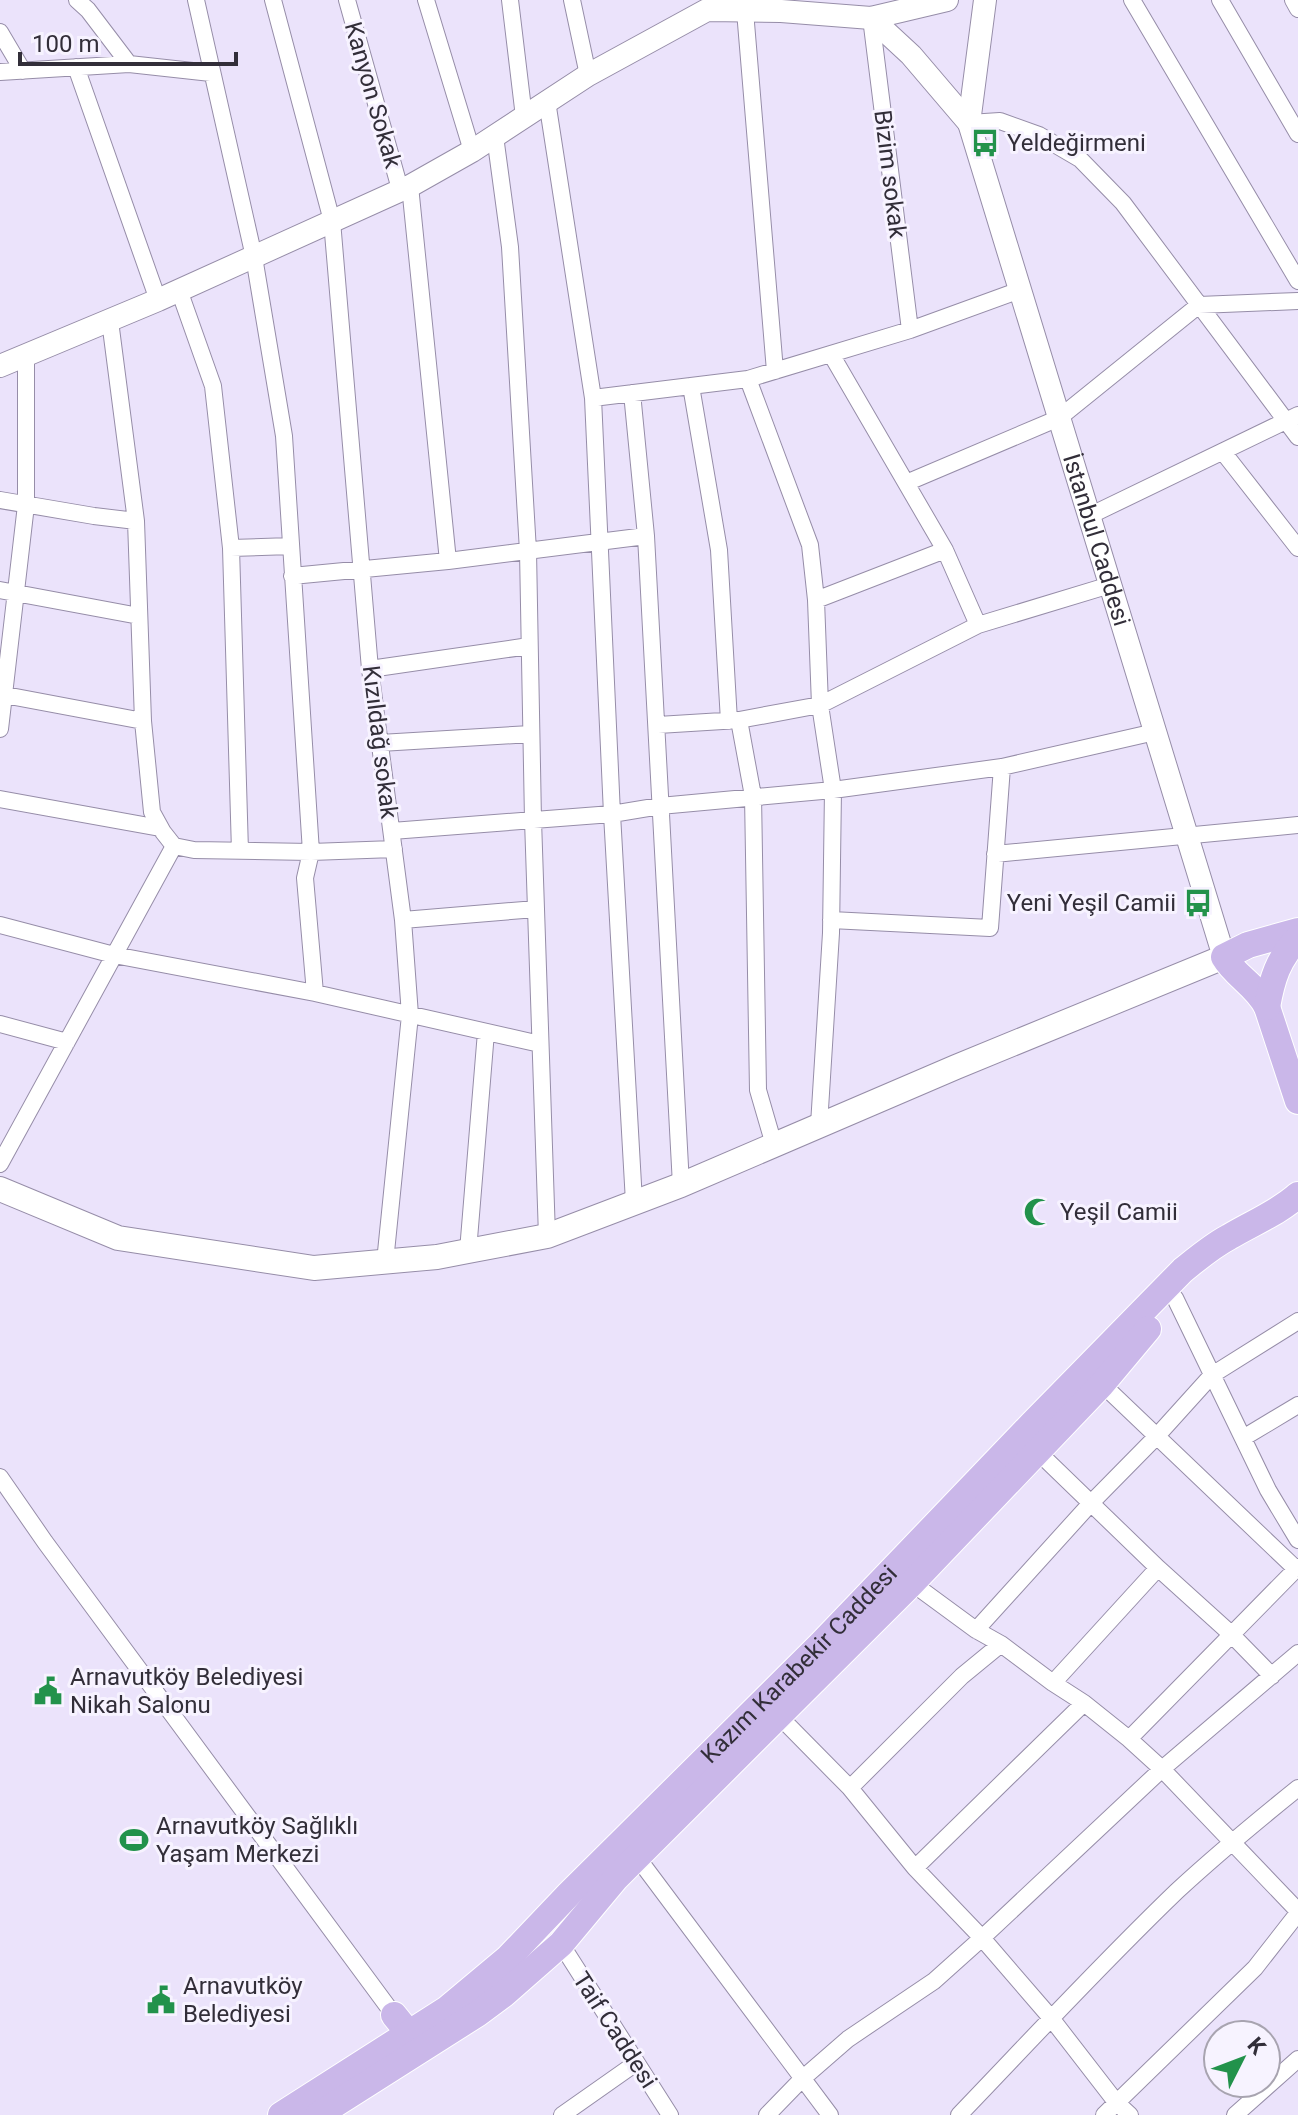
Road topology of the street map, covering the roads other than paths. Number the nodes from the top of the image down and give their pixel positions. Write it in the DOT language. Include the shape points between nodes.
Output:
graph roads {
  1 [pos="77,0"];
  2 [pos="196,0"];
  3 [pos="273,0"];
  4 [pos="347,0"];
  5 [pos="426,0"];
  6 [pos="510,0"];
  7 [pos="572,0"];
  8 [pos="947,0"];
  9 [pos="985,0"];
  10 [pos="1132,0"];
  11 [pos="1220,0"];
  12 [pos="1293,0"];
  13 [pos="704,5"];
  14 [pos="788,6"];
  15 [pos="1298,9"];
  16 [pos="745,11"];
  17 [pos="871,18"];
  18 [pos="0,32"];
  19 [pos="129,64"];
  20 [pos="76,67"];
  21 [pos="23,71"];
  22 [pos="0,72"];
  23 [pos="211,73"];
  24 [pos="588,75"];
  25 [pos="547,101"];
  26 [pos="524,117"];
  27 [pos="969,123"];
  28 [pos="1298,134"];
  29 [pos="495,136"];
  30 [pos="472,151"];
  31 [pos="405,187"];
  32 [pos="332,221"];
  33 [pos="254,257"];
  34 [pos="1298,281"];
  35 [pos="179,290"];
  36 [pos="1020,290"];
  37 [pos="158,300"];
  38 [pos="1298,301"];
  39 [pos="1199,305"];
  40 [pos="110,321"];
  41 [pos="910,330"];
  42 [pos="831,354"];
  43 [pos="26,355"];
  44 [pos="0,366"];
  45 [pos="775,371"];
  46 [pos="748,379"];
  47 [pos="691,386"];
  48 [pos="632,393"];
  49 [pos="593,398"];
  50 [pos="1059,418"];
  51 [pos="1292,418"];
  52 [pos="1298,437"];
  53 [pos="1223,452"];
  54 [pos="906,483"];
  55 [pos="0,500"];
  56 [pos="26,505"];
  57 [pos="1089,516"];
  58 [pos="136,521"];
  59 [pos="646,536"];
  60 [pos="599,542"];
  61 [pos="291,546"];
  62 [pos="231,548"];
  63 [pos="1298,548"];
  64 [pos="945,550"];
  65 [pos="528,551"];
  66 [pos="448,561"];
  67 [pos="361,570"];
  68 [pos="292,576"];
  69 [pos="1110,585"];
  70 [pos="8,592"];
  71 [pos="816,600"];
  72 [pos="139,616"];
  73 [pos="978,625"];
  74 [pos="529,646"];
  75 [pos="370,669"];
  76 [pos="2,695"];
  77 [pos="820,705"];
  78 [pos="143,721"];
  79 [pos="734,721"];
  80 [pos="658,725"];
  81 [pos="0,729"];
  82 [pos="1155,732"];
  83 [pos="531,734"];
  84 [pos="380,743"];
  85 [pos="1002,767"];
  86 [pos="833,790"];
  87 [pos="753,796"];
  88 [pos="0,799"];
  89 [pos="660,806"];
  90 [pos="612,814"];
  91 [pos="533,820"];
  92 [pos="1298,825"];
  93 [pos="160,828"];
  94 [pos="392,831"];
  95 [pos="1187,836"];
  96 [pos="174,846"];
  97 [pos="394,849"];
  98 [pos="240,851"];
  99 [pos="311,852"];
  100 [pos="995,854"];
  101 [pos="536,909"];
  102 [pos="403,920"];
  103 [pos="831,920"];
  104 [pos="0,925"];
  105 [pos="1298,931"];
  106 [pos="1298,938"];
  107 [pos="114,955"];
  108 [pos="1224,957"];
  109 [pos="315,993"];
  110 [pos="1267,1007"];
  111 [pos="410,1015"];
  112 [pos="0,1024"];
  113 [pos="486,1032"];
  114 [pos="67,1042"];
  115 [pos="540,1044"];
  116 [pos="1298,1101"];
  117 [pos="819,1125"];
  118 [pos="774,1145"];
  119 [pos="0,1164"];
  120 [pos="681,1185"];
  121 [pos="0,1189"];
  122 [pos="1298,1195"];
  123 [pos="634,1202"];
  124 [pos="1298,1212"];
  125 [pos="547,1236"];
  126 [pos="468,1251"];
  127 [pos="385,1262"];
  128 [pos="1175,1298"];
  129 [pos="1298,1321"];
  130 [pos="1212,1375"];
  131 [pos="1102,1384"];
  132 [pos="1298,1405"];
  133 [pos="1156,1437"];
  134 [pos="1243,1438"];
  135 [pos="1037,1451"];
  136 [pos="0,1477"];
  137 [pos="1091,1503"];
  138 [pos="1298,1540"];
  139 [pos="1158,1568"];
  140 [pos="1297,1568"];
  141 [pos="912,1583"];
  142 [pos="976,1630"];
  143 [pos="1231,1634"];
  144 [pos="1001,1644"];
  145 [pos="1298,1653"];
  146 [pos="1272,1676"];
  147 [pos="1053,1683"];
  148 [pos="1084,1703"];
  149 [pos="778,1715"];
  150 [pos="1129,1739"];
  151 [pos="1162,1769"];
  152 [pos="850,1788"];
  153 [pos="1298,1788"];
  154 [pos="1232,1841"];
  155 [pos="637,1857"];
  156 [pos="915,1868"];
  157 [pos="1298,1912"];
  158 [pos="982,1938"];
  159 [pos="561,1944"];
  160 [pos="1051,2018"];
  161 [pos="404,2036"];
  162 [pos="1298,2059"];
  163 [pos="636,2063"];
  164 [pos="802,2079"];
  165 [pos="1110,2109"];
  166 [pos="281,2115"];
  167 [pos="318,2115"];
  168 [pos="562,2115"];
  169 [pos="670,2115"];
  170 [pos="767,2115"];
  171 [pos="830,2115"];
  172 [pos="959,2115"];
  173 [pos="1130,2115"];
  174 [pos="1235,2115"];
  1 -- 19 [label="street"];
  2 -- 23 [label="street"];
  3 -- 32 [label="street, Kızıldağ sokak"];
  4 -- 31 [label="street, Kanyon Sokak"];
  5 -- 30 [label="street"];
  6 -- 26 [label="street"];
  7 -- 24 [label="street"];
  8 -- 17 [label="street"];
  9 -- 27 [label="street"];
  10 -- 34 [label="street"];
  11 -- 28 [label="street"];
  12 -- 15 [label="street"];
  13 -- 16 [label="street"];
  13 -- 24 [label="street"];
  14 -- 16 [label="street"];
  14 -- 17 [label="street"];
  16 -- 45 [label="street"];
  17 -- 27 [label="street"];
  17 -- 41 [label="street, Bizim sokak"];
  18 -- 21 [label="street"];
  19 -- 20 [label="street"];
  19 -- 23 [label="street"];
  20 -- 21 [label="street"];
  20 -- 37 [label="street"];
  21 -- 22 [label="street"];
  23 -- 33 [label="street"];
  24 -- 25 [label="street"];
  25 -- 26 [label="street"];
  25 -- 49 [label="street"];
  26 -- 29 [label="street"];
  27 -- 36 [label="street, İstanbul Caddesi"];
  27 -- 39 [label="street" via="1000,121 1039,135 1080,159 1123,203"];
  29 -- 30 [label="street"];
  29 -- 65 [label="street" via="510,247"];
  30 -- 31 [label="street"];
  31 -- 32 [label="street"];
  31 -- 66 [label="street, Kanyon Sokak"];
  32 -- 33 [label="street"];
  32 -- 67 [label="street, Kızıldağ sokak"];
  33 -- 35 [label="street"];
  33 -- 61 [label="street" via="284,436"];
  35 -- 37 [label="street"];
  35 -- 62 [label="street" via="213,386"];
  36 -- 41 [label="street"];
  36 -- 50 [label="street, İstanbul Caddesi"];
  37 -- 40 [label="street"];
  38 -- 39 [label="street"];
  39 -- 50 [label="street"];
  39 -- 51 [label="street"];
  40 -- 43 [label="street"];
  40 -- 58 [label="street"];
  41 -- 42 [label="street"];
  42 -- 45 [label="street"];
  42 -- 54 [label="street"];
  43 -- 44 [label="street"];
  43 -- 56 [label="street"];
  45 -- 46 [label="street"];
  46 -- 47 [label="street"];
  46 -- 71 [label="street" via="810,545"];
  47 -- 48 [label="street"];
  47 -- 79 [label="street" via="719,550"];
  48 -- 49 [label="street"];
  48 -- 59 [label="street"];
  49 -- 60 [label="street"];
  50 -- 54 [label="street"];
  50 -- 57 [label="street, İstanbul Caddesi"];
  51 -- 52 [label="street"];
  51 -- 53 [label="street"];
  53 -- 57 [label="street"];
  53 -- 63 [label="street"];
  54 -- 64 [label="street"];
  55 -- 56 [label="street"];
  56 -- 58 [label="street"];
  56 -- 70 [label="street"];
  57 -- 69 [label="street, İstanbul Caddesi"];
  58 -- 72 [label="street"];
  59 -- 60 [label="street"];
  59 -- 80 [label="street"];
  60 -- 65 [label="street"];
  60 -- 90 [label="street"];
  61 -- 62 [label="street"];
  61 -- 68 [label="street"];
  62 -- 98 [label="street"];
  64 -- 71 [label="street"];
  64 -- 73 [label="street"];
  65 -- 66 [label="street"];
  65 -- 74 [label="street"];
  66 -- 67 [label="street"];
  67 -- 68 [label="street"];
  67 -- 75 [label="street, Kızıldağ sokak"];
  68 -- 99 [label="street"];
  69 -- 73 [label="street"];
  69 -- 82 [label="street, İstanbul Caddesi"];
  70 -- 72 [label="street"];
  70 -- 76 [label="street"];
  71 -- 77 [label="street"];
  72 -- 78 [label="street"];
  73 -- 77 [label="street"];
  74 -- 75 [label="street"];
  74 -- 83 [label="street"];
  75 -- 84 [label="street, Kızıldağ sokak"];
  76 -- 78 [label="street"];
  76 -- 81 [label="street"];
  77 -- 79 [label="street"];
  77 -- 86 [label="street"];
  78 -- 93 [label="street" via="152,812"];
  79 -- 80 [label="street"];
  79 -- 87 [label="street"];
  80 -- 89 [label="street"];
  82 -- 85 [label="street"];
  82 -- 95 [label="street, İstanbul Caddesi"];
  83 -- 84 [label="street"];
  83 -- 91 [label="street"];
  84 -- 94 [label="street, Kızıldağ sokak"];
  85 -- 86 [label="street"];
  85 -- 100 [label="street"];
  86 -- 87 [label="street"];
  86 -- 103 [label="street"];
  87 -- 89 [label="street"];
  87 -- 118 [label="street" via="758,1090"];
  88 -- 93 [label="street"];
  89 -- 90 [label="street"];
  89 -- 120 [label="street"];
  90 -- 91 [label="street"];
  90 -- 123 [label="street"];
  91 -- 94 [label="street"];
  91 -- 101 [label="street"];
  92 -- 95 [label="street"];
  93 -- 96 [label="street"];
  94 -- 97 [label="street, Kızıldağ sokak"];
  95 -- 100 [label="street"];
  95 -- 108 [label="street, İstanbul Caddesi"];
  96 -- 98 [label="street"];
  96 -- 107 [label="street"];
  97 -- 99 [label="street"];
  97 -- 102 [label="street, Kızıldağ sokak"];
  98 -- 99 [label="street"];
  99 -- 109 [label="street" via="305,878"];
  100 -- 103 [label="street" via="990,928"];
  101 -- 102 [label="street"];
  101 -- 115 [label="street"];
  102 -- 111 [label="street, Kızıldağ sokak"];
  103 -- 117 [label="street"];
  104 -- 107 [label="street"];
  105 -- 108 [label="main road"];
  106 -- 110 [label="main road" via="1272,978"];
  107 -- 109 [label="street"];
  107 -- 114 [label="street"];
  108 -- 110 [label="main road"];
  108 -- 117 [label="main road"];
  109 -- 111 [label="street"];
  110 -- 116 [label="main road"];
  111 -- 113 [label="street"];
  111 -- 127 [label="street, Kızıldağ sokak"];
  112 -- 114 [label="street"];
  113 -- 115 [label="street"];
  113 -- 126 [label="street"];
  114 -- 119 [label="street"];
  115 -- 125 [label="street"];
  117 -- 118 [label="main road"];
  118 -- 120 [label="main road"];
  120 -- 123 [label="main road"];
  121 -- 127 [label="main road" via="118,1238 314,1268"];
  122 -- 161 [label="main road, Kazım Karabekir Caddesi" via="1183,1270 508,1958 447,2009"];
  123 -- 125 [label="main road"];
  124 -- 128 [label="main road, Kazım Karabekir Caddesi" via="1232,1250"];
  125 -- 126 [label="main road"];
  126 -- 127 [label="main road"];
  128 -- 130 [label="street"];
  128 -- 131 [label="main road, Kazım Karabekir Caddesi"];
  129 -- 130 [label="street"];
  130 -- 133 [label="street"];
  130 -- 134 [label="street"];
  131 -- 133 [label="street"];
  131 -- 135 [label="main road, Kazım Karabekir Caddesi"];
  132 -- 134 [label="street"];
  133 -- 137 [label="street"];
  133 -- 140 [label="street"];
  134 -- 138 [label="street"];
  135 -- 137 [label="street"];
  135 -- 141 [label="main road, Kazım Karabekir Caddesi"];
  136 -- 161 [label="street"];
  137 -- 139 [label="street"];
  137 -- 142 [label="street"];
  139 -- 143 [label="street"];
  139 -- 147 [label="street"];
  140 -- 143 [label="street"];
  141 -- 142 [label="street"];
  141 -- 149 [label="main road, Kazım Karabekir Caddesi"];
  142 -- 144 [label="street"];
  143 -- 146 [label="street"];
  143 -- 150 [label="street"];
  144 -- 147 [label="street"];
  144 -- 152 [label="street"];
  145 -- 146 [label="street"];
  146 -- 151 [label="street"];
  147 -- 148 [label="street"];
  148 -- 150 [label="street"];
  148 -- 156 [label="street"];
  149 -- 152 [label="street"];
  149 -- 155 [label="main road, Kazım Karabekir Caddesi"];
  150 -- 151 [label="street"];
  151 -- 154 [label="street"];
  151 -- 158 [label="street"];
  152 -- 156 [label="street"];
  153 -- 154 [label="street"];
  154 -- 157 [label="street"];
  154 -- 160 [label="street"];
  155 -- 159 [label="main road, Kazım Karabekir Caddesi"];
  155 -- 164 [label="street"];
  156 -- 158 [label="street"];
  157 -- 165 [label="street" via="1255,1968"];
  158 -- 160 [label="street"];
  158 -- 164 [label="street" via="934,1981 848,2039"];
  159 -- 161 [label="main road, Kazım Karabekir Caddesi" via="504,1994"];
  159 -- 163 [label="street, Taif Caddesi"];
  160 -- 165 [label="street"];
  160 -- 172 [label="street"];
  161 -- 166 [label="main road, Kazım Karabekir Caddesi"];
  161 -- 167 [label="main road, Kazım Karabekir Caddesi"];
  162 -- 174 [label="street"];
  163 -- 168 [label="street"];
  163 -- 169 [label="street, Taif Caddesi"];
  164 -- 170 [label="street"];
  164 -- 171 [label="street"];
  165 -- 173 [label="street"];
}
